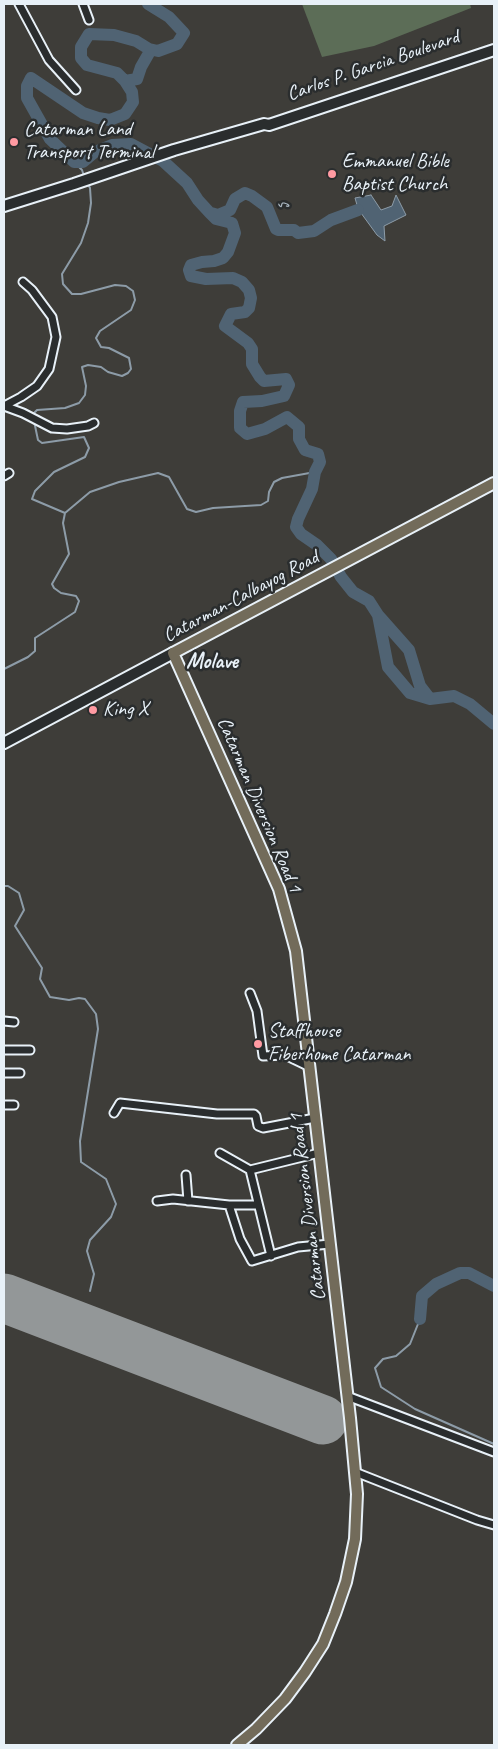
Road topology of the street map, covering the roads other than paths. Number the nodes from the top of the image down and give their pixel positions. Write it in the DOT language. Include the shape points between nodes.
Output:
graph roads {
  1 [pos="19,4"];
  2 [pos="83,4"];
  3 [pos="89,20"];
  4 [pos="490,48"];
  5 [pos="76,90"];
  6 [pos="4,206"];
  7 [pos="23,282"];
  8 [pos="4,406"];
  9 [pos="94,423"];
  10 [pos="494,483"];
  11 [pos="173,653"];
  12 [pos="4,743"];
  13 [pos="250,994"];
  14 [pos="4,1021"];
  15 [pos="14,1022"];
  16 [pos="4,1050"];
  17 [pos="30,1050"];
  18 [pos="310,1067"];
  19 [pos="20,1073"];
  20 [pos="4,1074"];
  21 [pos="4,1105"];
  22 [pos="14,1105"];
  23 [pos="114,1113"];
  24 [pos="315,1118"];
  25 [pos="220,1153"];
  26 [pos="319,1153"];
  27 [pos="250,1170"];
  28 [pos="186,1175"];
  29 [pos="188,1200"];
  30 [pos="157,1201"];
  31 [pos="257,1205"];
  32 [pos="229,1206"];
  33 [pos="330,1244"];
  34 [pos="271,1256"];
  35 [pos="347,1396"];
  36 [pos="494,1452"];
  37 [pos="355,1472"];
  38 [pos="494,1524"];
  39 [pos="237,1745"];
  1 -- 5 [label="street" via="49,60"];
  2 -- 3 [label="street"];
  4 -- 6 [label="main road, Carlos P. Garcia Boulevard"];
  7 -- 8 [label="street" via="52,317 56,337 49,369 36,386"];
  8 -- 9 [label="street" via="52,428 66,429"];
  10 -- 11 [label="main road, Catarman-Calbayog Road"];
  11 -- 12 [label="main road, Catarman-Calbayog Road"];
  11 -- 18 [label="main road, Catarman Diversion Road 1" via="280,890 296,951"];
  13 -- 18 [label="street" via="258,1011 263,1056 285,1056"];
  14 -- 15 [label="street"];
  16 -- 17 [label="street"];
  18 -- 24 [label="main road, Catarman Diversion Road 1"];
  19 -- 20 [label="street"];
  21 -- 22 [label="street"];
  23 -- 24 [label="street" via="120,1103 217,1114 254,1114 258,1126 263,1128"];
  24 -- 26 [label="main road, Catarman Diversion Road 1"];
  25 -- 27 [label="street"];
  26 -- 27 [label="street"];
  26 -- 33 [label="main road, Catarman Diversion Road 1"];
  27 -- 31 [label="street"];
  28 -- 29 [label="street"];
  29 -- 30 [label="street"];
  29 -- 32 [label="street"];
  31 -- 32 [label="street"];
  31 -- 34 [label="street"];
  32 -- 34 [label="street" via="240,1239 252,1261"];
  33 -- 34 [label="street" via="298,1247"];
  33 -- 35 [label="main road, Catarman Diversion Road 1"];
  35 -- 36 [label="street"];
  35 -- 37 [label="main road, Catarman Diversion Road 1"];
  37 -- 38 [label="street"];
  37 -- 39 [label="main road, Catarman Diversion Road 1" via="355,1539 336,1614 305,1672 285,1699"];
}
